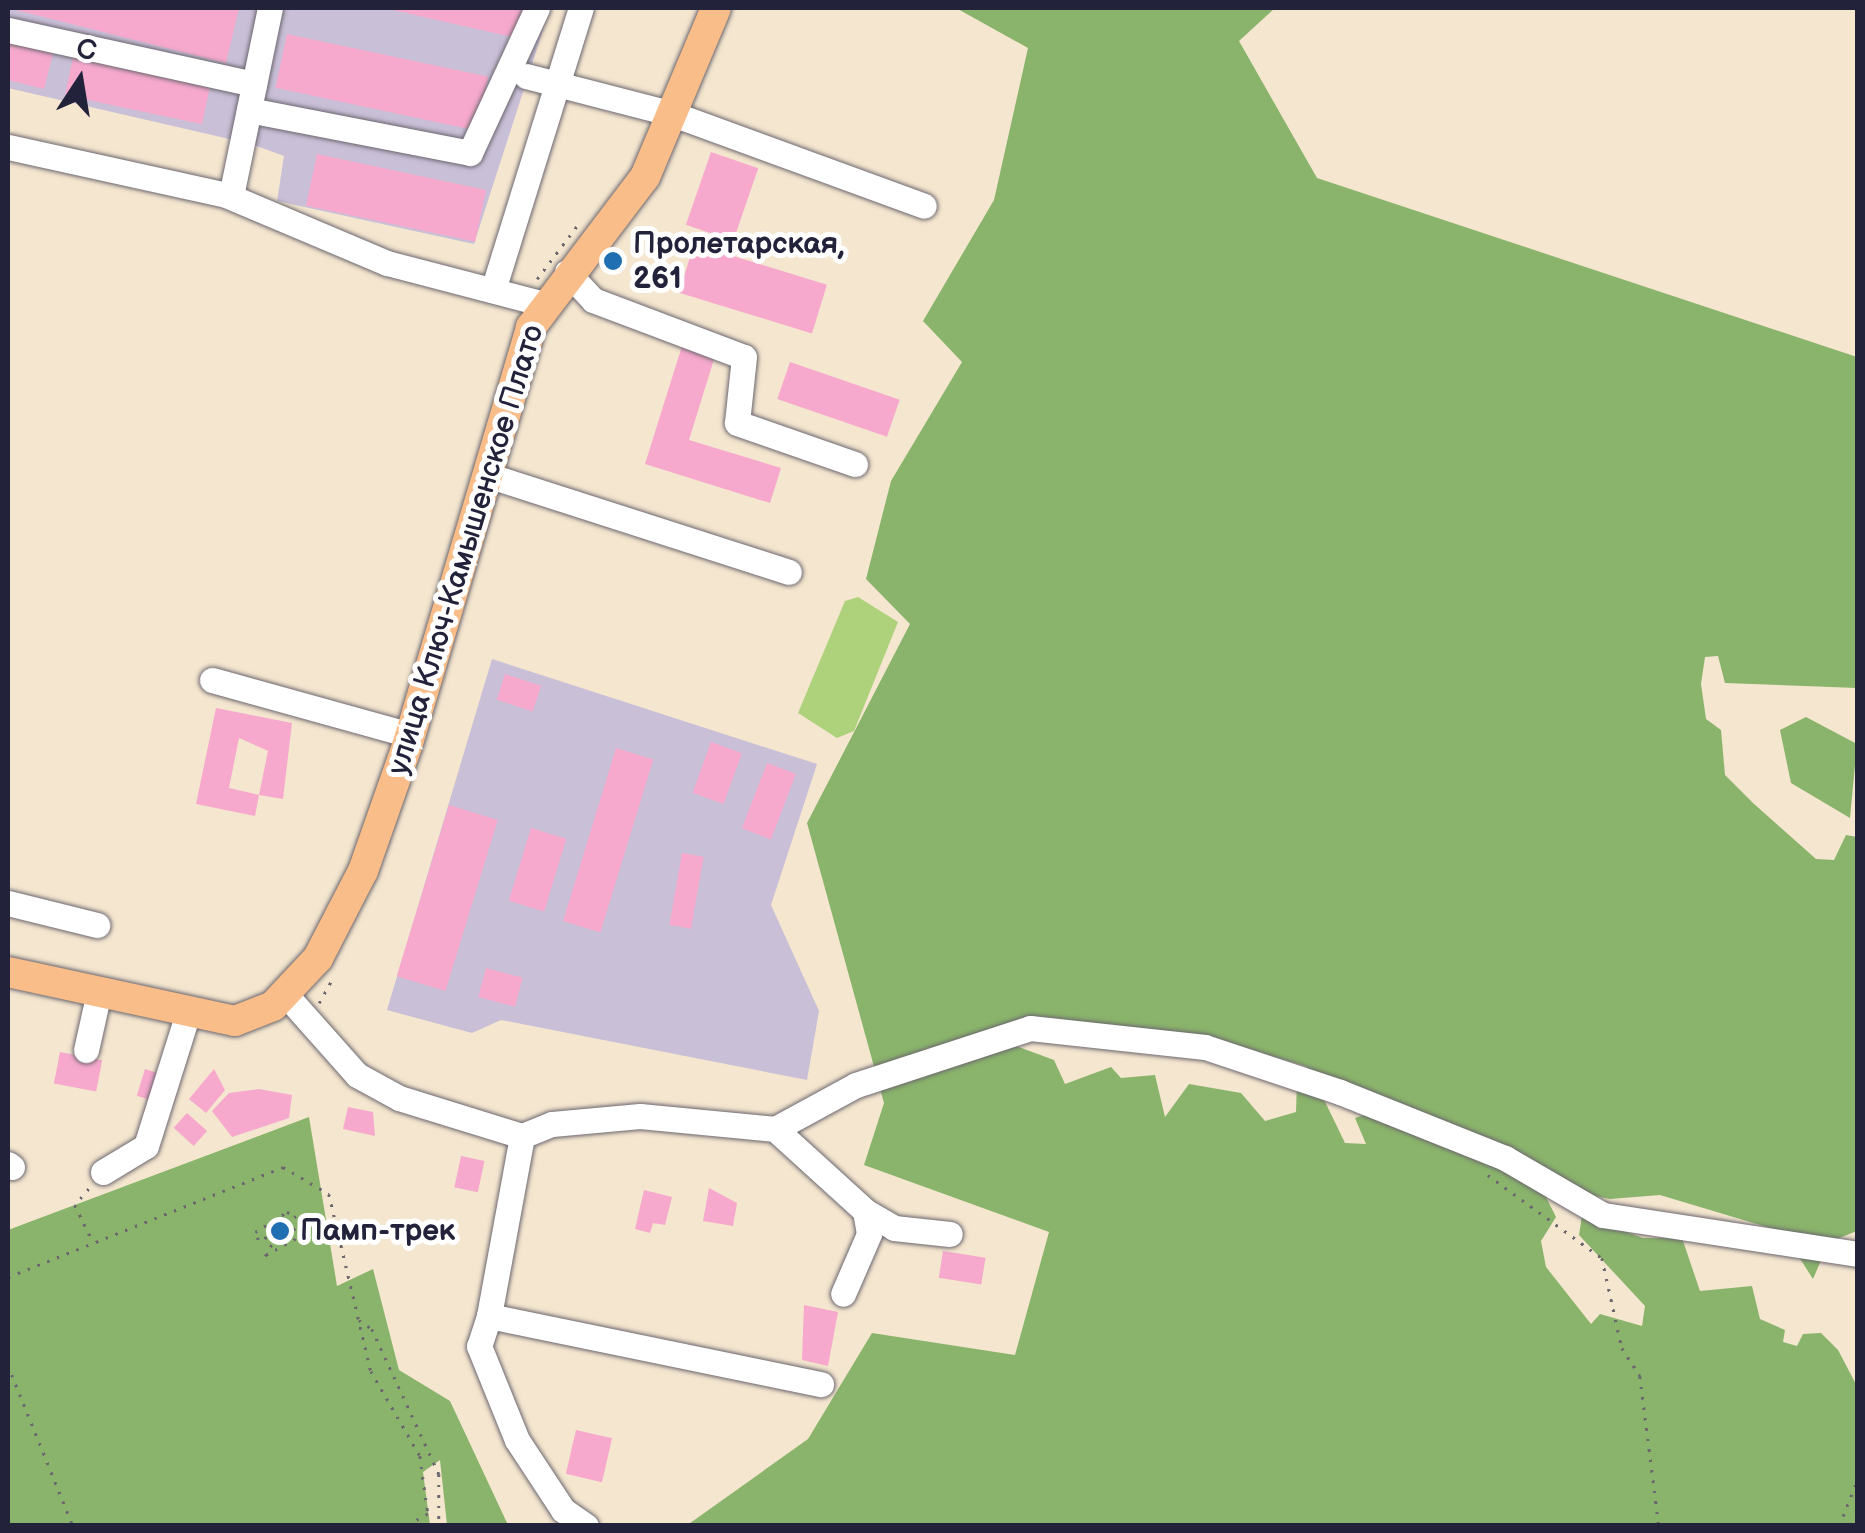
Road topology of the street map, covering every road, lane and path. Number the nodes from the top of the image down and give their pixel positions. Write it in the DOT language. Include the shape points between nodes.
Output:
graph roads {
  1 [pos="270,8"];
  2 [pos="537,8"];
  3 [pos="582,8"];
  4 [pos="716,8"];
  5 [pos="8,30"];
  6 [pos="526,76"];
  7 [pos="254,84"];
  8 [pos="557,85"];
  9 [pos="249,110"];
  10 [pos="673,114"];
  11 [pos="8,147"];
  12 [pos="231,196"];
  13 [pos="924,206"];
  14 [pos="568,272"];
  15 [pos="493,290"];
  16 [pos="544,304"];
  17 [pos="855,464"];
  18 [pos="487,476"];
  19 [pos="789,572"];
  20 [pos="212,680"];
  21 [pos="410,735"];
  22 [pos="8,904"];
  23 [pos="97,925"];
  24 [pos="340,963"];
  25 [pos="8,972"];
  26 [pos="100,992"];
  27 [pos="296,1006"];
  28 [pos="188,1013"];
  29 [pos="86,1050"];
  30 [pos="775,1128"];
  31 [pos="522,1136"];
  32 [pos="1483,1171"];
  33 [pos="103,1172"];
  34 [pos="865,1212"];
  35 [pos="257,1230"];
  36 [pos="950,1234"];
  37 [pos="93,1243"];
  38 [pos="1858,1254"];
  39 [pos="8,1278"];
  40 [pos="843,1294"];
  41 [pos="489,1316"];
  42 [pos="357,1320"];
  43 [pos="8,1366"];
  44 [pos="821,1384"];
  45 [pos="1858,1478"];
  46 [pos="428,1514"];
  47 [pos="72,1526"];
  48 [pos="406,1526"];
  49 [pos="429,1526"];
  50 [pos="439,1526"];
  51 [pos="586,1526"];
  52 [pos="1659,1526"];
  53 [pos="1839,1526"];
  1 -- 7 [label="street"];
  2 -- 9 [label="street" via="470,153"];
  3 -- 8 [label="street"];
  4 -- 10 [label="main road, улица Ключ-Камышенское Плато"];
  5 -- 7 [label="street"];
  6 -- 8 [label="street"];
  7 -- 9 [label="street"];
  8 -- 10 [label="street"];
  8 -- 15 [label="street"];
  9 -- 12 [label="street"];
  10 -- 13 [label="street"];
  10 -- 14 [label="main road, улица Ключ-Камышенское Плато" via="625,211"];
  11 -- 12 [label="street"];
  12 -- 15 [label="street" via="387,264"];
  14 -- 16 [label="main road, улица Ключ-Камышенское Плато"];
  14 -- 17 [label="street" via="593,300 744,357 737,424"];
  15 -- 16 [label="street"];
  16 -- 18 [label="main road, улица Ключ-Камышенское Плато"];
  18 -- 19 [label="street"];
  18 -- 21 [label="main road, улица Ключ-Камышенское Плато"];
  20 -- 21 [label="street"];
  21 -- 27 [label="main road, улица Ключ-Камышенское Плато" via="345,913"];
  22 -- 23 [label="street"];
  24 -- 27 [label="path"];
  25 -- 26 [label="main road, улица Ключ-Камышенское Плато"];
  26 -- 28 [label="main road, улица Ключ-Камышенское Плато"];
  26 -- 29 [label="street"];
  27 -- 28 [label="main road, улица Ключ-Камышенское Плато" via="236,1020"];
  27 -- 31 [label="street" via="358,1075 399,1098"];
  28 -- 33 [label="street" via="146,1146"];
  30 -- 31 [label="street" via="640,1116 552,1124"];
  30 -- 34 [label="street"];
  30 -- 38 [label="street" via="856,1086 1030,1028 1127,1038 1204,1048 1340,1092 1505,1158 1603,1215"];
  31 -- 41 [label="street"];
  32 -- 52 [label="path" via="1602,1258 1622,1348 1640,1376"];
  33 -- 37 [label="path" via="76,1205"];
  34 -- 36 [label="street" via="894,1228"];
  34 -- 40 [label="street" via="869,1234"];
  35 -- 35 [label="path" via="258,1240 278,1236 263,1250 269,1257 304,1236 300,1226 283,1232 296,1216 287,1212"];
  37 -- 39 [label="path"];
  37 -- 42 [label="path" via="283,1168 329,1194"];
  41 -- 44 [label="street"];
  41 -- 51 [label="street" via="479,1346 517,1440 563,1510"];
  42 -- 46 [label="path" via="372,1371 420,1456"];
  42 -- 50 [label="path" via="372,1329 388,1382 438,1474"];
  43 -- 47 [label="path"];
  45 -- 53 [label="path"];
  46 -- 48 [label="path"];
  46 -- 49 [label="path"];
}
